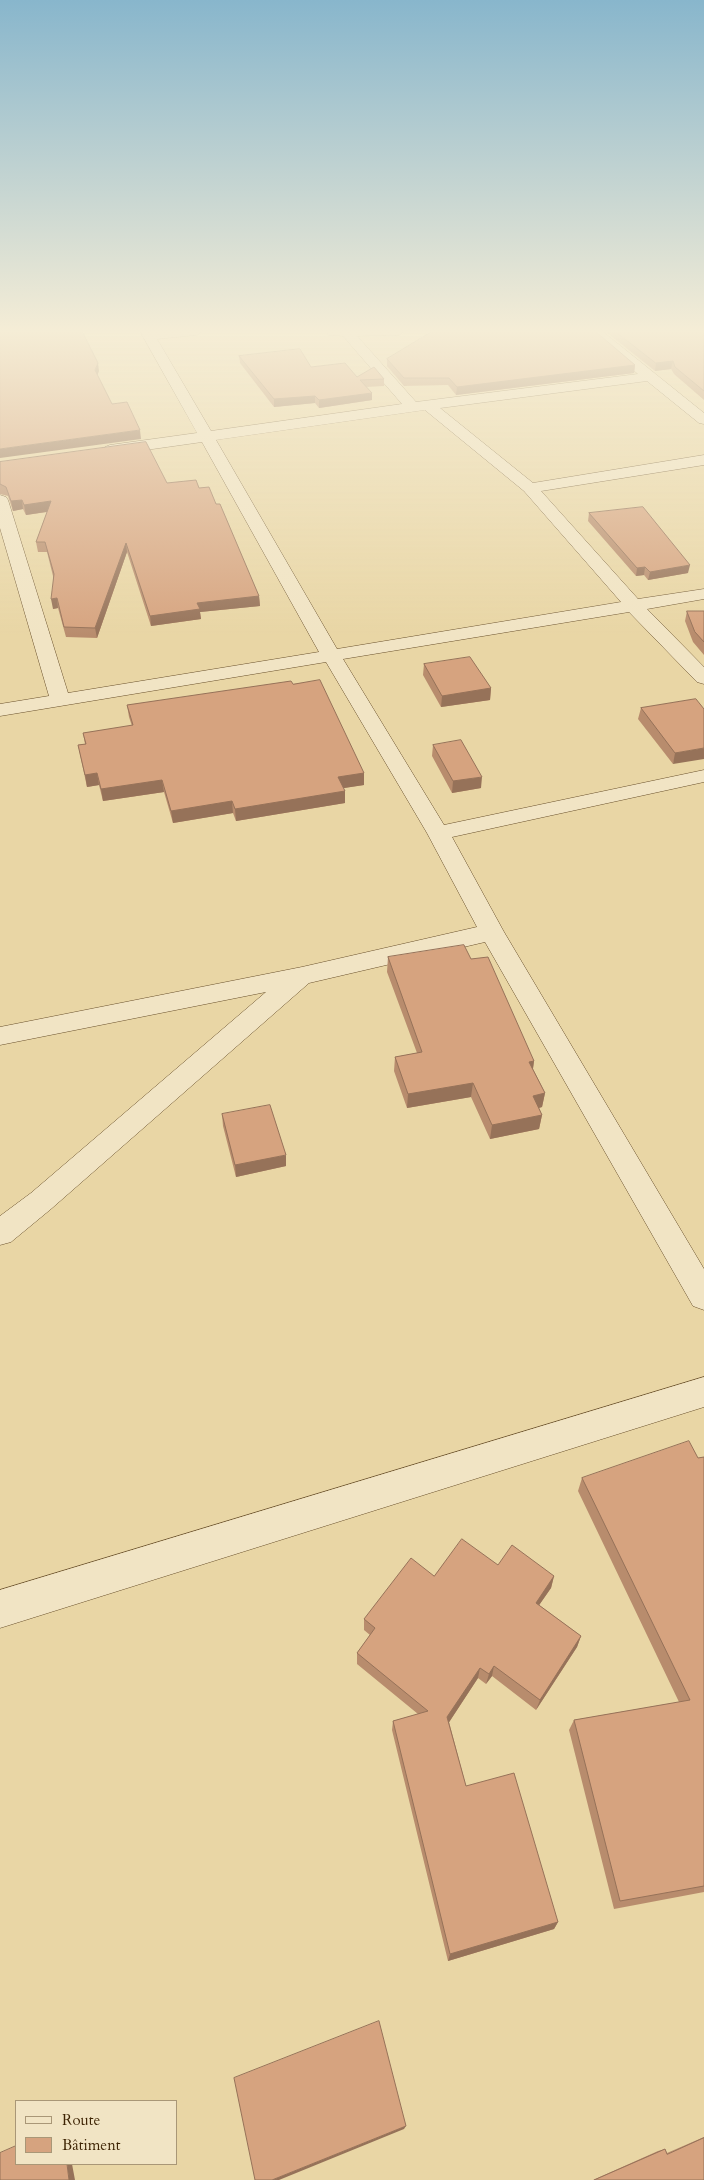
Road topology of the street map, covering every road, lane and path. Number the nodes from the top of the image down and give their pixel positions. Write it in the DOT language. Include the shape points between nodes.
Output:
graph roads {
  1 [pos="204,433"];
  2 [pos="229,433"];
  3 [pos="456,433"];
  4 [pos="206,436"];
  5 [pos="98,451"];
  6 [pos="704,460"];
  7 [pos="530,488"];
  8 [pos="0,500"];
  9 [pos="19,557"];
  10 [pos="0,560"];
  11 [pos="704,594"];
  12 [pos="634,606"];
  13 [pos="331,655"];
  14 [pos="704,678"];
  15 [pos="60,700"];
  16 [pos="0,710"];
  17 [pos="704,776"];
  18 [pos="438,832"];
  19 [pos="492,932"];
  20 [pos="302,976"];
  21 [pos="0,1036"];
  22 [pos="0,1233"];
  23 [pos="704,1297"];
  24 [pos="704,1392"];
  25 [pos="0,1609"];
  1 -- 4 [label="street"];
  2 -- 4 [label="street"];
  3 -- 7 [label="street"];
  4 -- 5 [label="street"];
  4 -- 13 [label="street"];
  6 -- 7 [label="street"];
  7 -- 12 [label="street"];
  8 -- 9 [label="street"];
  9 -- 10 [label="street"];
  9 -- 15 [label="street"];
  11 -- 12 [label="street"];
  12 -- 13 [label="street"];
  12 -- 14 [label="street"];
  13 -- 15 [label="street"];
  13 -- 18 [label="street"];
  15 -- 16 [label="street"];
  17 -- 18 [label="street"];
  18 -- 19 [label="street"];
  19 -- 20 [label="street"];
  19 -- 23 [label="street"];
  20 -- 21 [label="street"];
  20 -- 22 [label="street"];
  24 -- 25 [label="street"];
}
